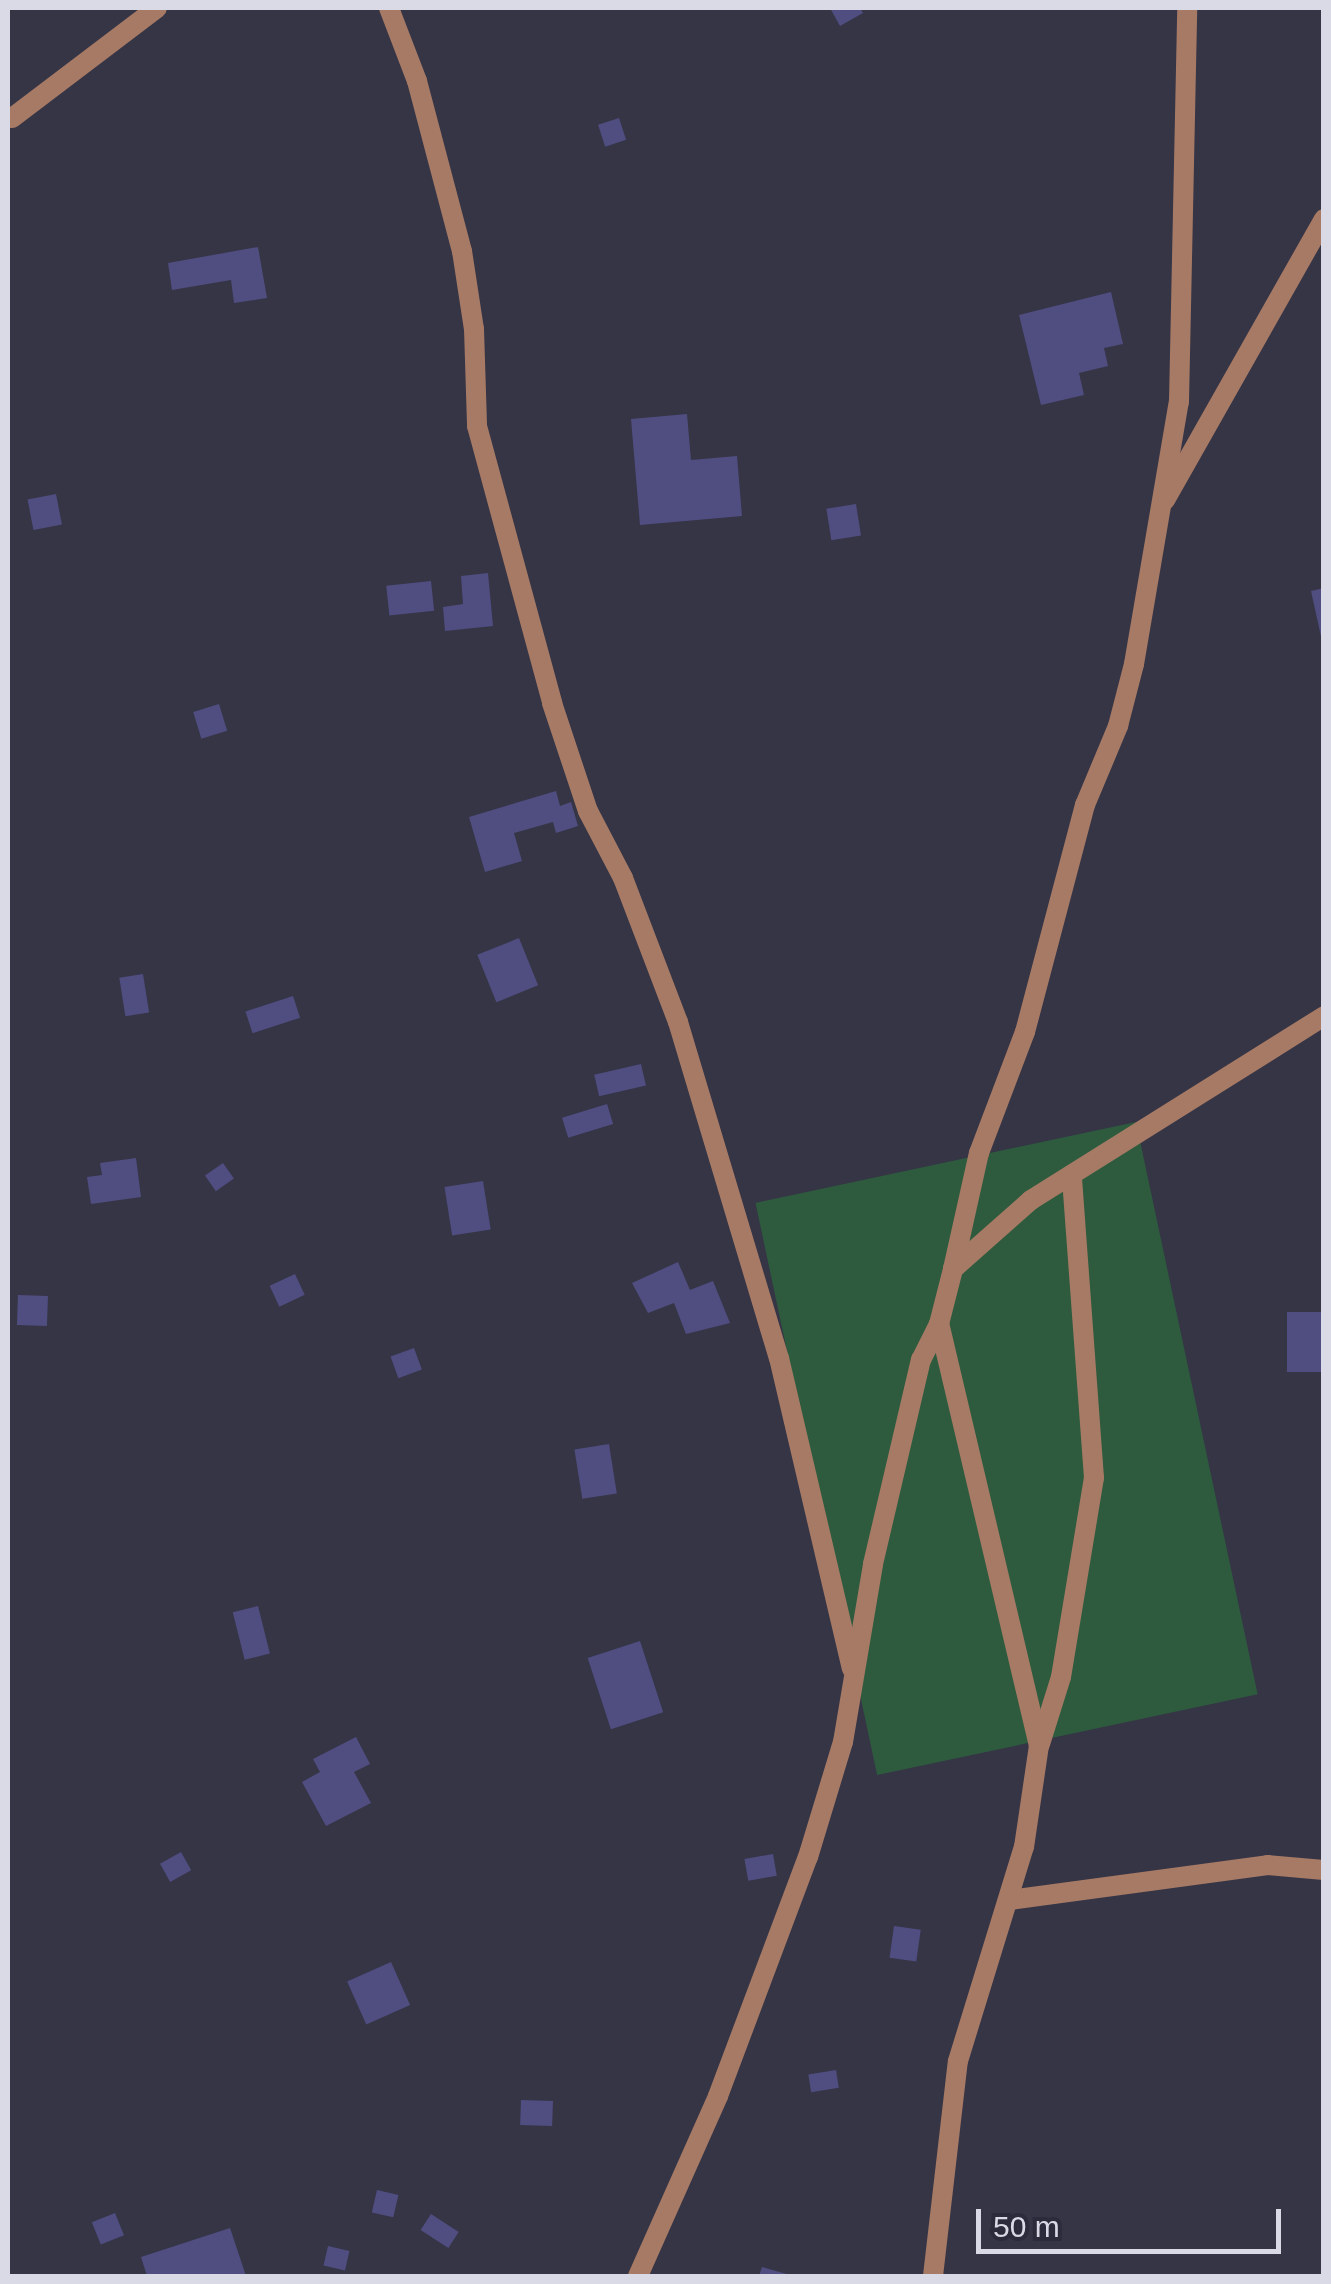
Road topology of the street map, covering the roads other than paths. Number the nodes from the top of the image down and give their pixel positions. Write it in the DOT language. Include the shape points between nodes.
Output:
graph roads {
  1 [pos="157,8"];
  2 [pos="390,8"];
  3 [pos="1187,8"];
  4 [pos="12,118"];
  5 [pos="1324,220"];
  6 [pos="1156,515"];
  7 [pos="1324,1016"];
  8 [pos="1072,1175"];
  9 [pos="953,1269"];
  10 [pos="939,1324"];
  11 [pos="852,1669"];
  12 [pos="1039,1746"];
  13 [pos="1324,1870"];
  14 [pos="1010,1900"];
  15 [pos="638,2276"];
  16 [pos="933,2276"];
  1 -- 4 [label="street"];
  2 -- 11 [label="street" via="417,81 462,250 474,330 477,426 552,703 588,812 623,878 678,1022 779,1358"];
  3 -- 6 [label="street" via="1179,402"];
  5 -- 6 [label="street"];
  6 -- 9 [label="street" via="1118,726 1084,805 1025,1032 978,1153"];
  7 -- 8 [label="street"];
  8 -- 9 [label="street" via="1031,1200"];
  8 -- 12 [label="street" via="1094,1478 1061,1677"];
  9 -- 10 [label="street"];
  10 -- 11 [label="street" via="921,1360"];
  10 -- 12 [label="street"];
  11 -- 15 [label="street" via="843,1742 785,1928"];
  12 -- 14 [label="street"];
  13 -- 14 [label="street" via="1268,1865"];
  14 -- 16 [label="street" via="958,2060"];
}
